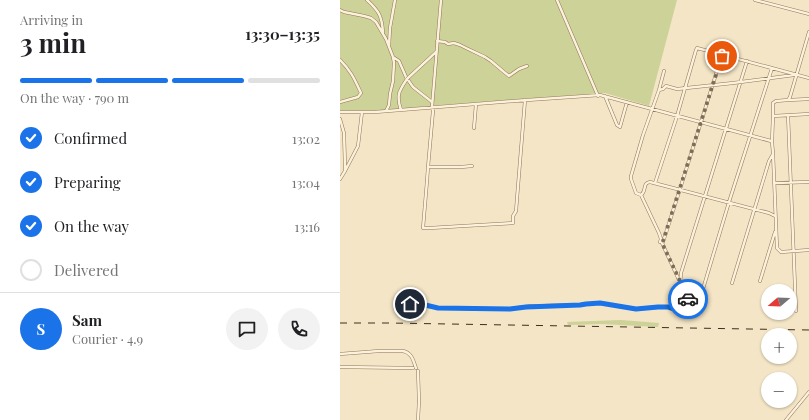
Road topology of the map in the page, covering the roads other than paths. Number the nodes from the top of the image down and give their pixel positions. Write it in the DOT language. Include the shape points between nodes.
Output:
graph roads {
  1 [pos="367,0"];
  2 [pos="395,0"];
  3 [pos="441,0"];
  4 [pos="557,0"];
  5 [pos="756,0"];
  6 [pos="340,10"];
  7 [pos="809,14"];
  8 [pos="809,32"];
  9 [pos="383,33"];
  10 [pos="437,41"];
  11 [pos="389,46"];
  12 [pos="436,52"];
  13 [pos="722,55"];
  14 [pos="393,57"];
  15 [pos="340,60"];
  16 [pos="747,61"];
  17 [pos="527,66"];
  18 [pos="772,68"];
  19 [pos="664,71"];
  20 [pos="796,75"];
  21 [pos="809,77"];
  22 [pos="768,79"];
  23 [pos="740,82"];
  24 [pos="712,86"];
  25 [pos="684,88"];
  26 [pos="659,90"];
  27 [pos="598,96"];
  28 [pos="605,96"];
  29 [pos="809,99"];
  30 [pos="525,100"];
  31 [pos="788,100"];
  32 [pos="340,102"];
  33 [pos="432,102"];
  34 [pos="627,102"];
  35 [pos="476,104"];
  36 [pos="432,107"];
  37 [pos="652,109"];
  38 [pos="401,110"];
  39 [pos="385,111"];
  40 [pos="340,112"];
  41 [pos="362,112"];
  42 [pos="809,114"];
  43 [pos="788,115"];
  44 [pos="676,116"];
  45 [pos="773,116"];
  46 [pos="340,119"];
  47 [pos="701,122"];
  48 [pos="474,128"];
  49 [pos="726,128"];
  50 [pos="750,135"];
  51 [pos="772,142"];
  52 [pos="773,153"];
  53 [pos="472,166"];
  54 [pos="428,167"];
  55 [pos="345,171"];
  56 [pos="340,179"];
  57 [pos="809,182"];
  58 [pos="655,183"];
  59 [pos="774,183"];
  60 [pos="790,183"];
  61 [pos="680,189"];
  62 [pos="641,195"];
  63 [pos="704,195"];
  64 [pos="729,202"];
  65 [pos="754,209"];
  66 [pos="775,216"];
  67 [pos="776,230"];
  68 [pos="662,243"];
  69 [pos="809,250"];
  70 [pos="794,251"];
  71 [pos="680,281"];
  72 [pos="760,281"];
  73 [pos="732,283"];
  74 [pos="795,284"];
  75 [pos="410,304"];
  76 [pos="701,310"];
  77 [pos="340,354"];
  78 [pos="340,367"];
  79 [pos="416,369"];
  80 [pos="809,392"];
  81 [pos="418,420"];
  82 [pos="786,420"];
  1 -- 9 [label="street" via="380,14"];
  2 -- 11 [label="street"];
  3 -- 10 [label="street"];
  4 -- 27 [label="street"];
  5 -- 7 [label="street"];
  6 -- 9 [label="street" via="371,18"];
  8 -- 20 [label="street"];
  9 -- 11 [label="street"];
  10 -- 12 [label="street"];
  10 -- 17 [label="street" via="460,45 485,57 509,76"];
  11 -- 14 [label="street"];
  12 -- 33 [label="street"];
  12 -- 38 [label="street" via="408,78 399,92"];
  13 -- 16 [label="street"];
  13 -- 24 [label="street"];
  13 -- 25 [label="street" via="697,48"];
  14 -- 33 [label="street" via="399,61 413,88"];
  14 -- 39 [label="street" via="393,81 389,105"];
  15 -- 32 [label="street" via="350,70 360,93 358,97"];
  16 -- 18 [label="street"];
  16 -- 23 [label="street"];
  18 -- 20 [label="street"];
  18 -- 22 [label="street"];
  19 -- 26 [label="street"];
  20 -- 21 [label="street"];
  20 -- 22 [label="street"];
  20 -- 31 [label="street"];
  22 -- 23 [label="street"];
  22 -- 50 [label="street"];
  23 -- 24 [label="street"];
  23 -- 49 [label="street"];
  24 -- 25 [label="street"];
  24 -- 47 [label="street"];
  25 -- 26 [label="street" via="666,86"];
  25 -- 44 [label="street"];
  26 -- 37 [label="street"];
  27 -- 28 [label="street"];
  27 -- 30 [label="street"];
  28 -- 34 [label="street"];
  28 -- 34 [label="street" via="617,125 620,126"];
  29 -- 31 [label="street"];
  30 -- 35 [label="street"];
  30 -- 54 [label="street" via="516,211 512,223 423,228"];
  31 -- 45 [label="street" via="773,103"];
  33 -- 36 [label="street"];
  34 -- 37 [label="street"];
  35 -- 36 [label="street"];
  35 -- 48 [label="street"];
  36 -- 38 [label="street"];
  36 -- 54 [label="street" via="434,111"];
  37 -- 44 [label="street"];
  37 -- 62 [label="street" via="631,176 634,190"];
  38 -- 39 [label="street"];
  39 -- 41 [label="street"];
  40 -- 41 [label="street"];
  41 -- 55 [label="street" via="358,146"];
  42 -- 43 [label="street"];
  43 -- 45 [label="street"];
  43 -- 60 [label="street"];
  44 -- 47 [label="street"];
  44 -- 58 [label="street"];
  45 -- 51 [label="street"];
  46 -- 55 [label="street" via="344,133"];
  47 -- 49 [label="street"];
  47 -- 61 [label="street"];
  49 -- 50 [label="street"];
  49 -- 63 [label="street"];
  50 -- 51 [label="street"];
  50 -- 64 [label="street"];
  51 -- 52 [label="street"];
  52 -- 59 [label="street"];
  52 -- 65 [label="street"];
  53 -- 54 [label="street"];
  55 -- 56 [label="street"];
  57 -- 60 [label="street"];
  58 -- 61 [label="street"];
  58 -- 62 [label="street" via="647,182"];
  59 -- 60 [label="street"];
  59 -- 66 [label="street"];
  60 -- 70 [label="street"];
  61 -- 63 [label="street"];
  61 -- 68 [label="street"];
  62 -- 68 [label="street"];
  63 -- 64 [label="street"];
  63 -- 71 [label="street"];
  64 -- 65 [label="street"];
  64 -- 76 [label="street" via="703,289"];
  65 -- 66 [label="street"];
  65 -- 73 [label="street"];
  66 -- 67 [label="street"];
  67 -- 70 [label="street" via="776,248 781,252"];
  67 -- 72 [label="street"];
  68 -- 71 [label="street"];
  69 -- 70 [label="street"];
  70 -- 74 [label="street"];
  71 -- 75 [label="street" via="690,308 630,309 600,303 510,309 438,308"];
  77 -- 79 [label="street" via="403,351 411,355"];
  78 -- 79 [label="street"];
  79 -- 81 [label="street"];
  80 -- 82 [label="street"];
}
